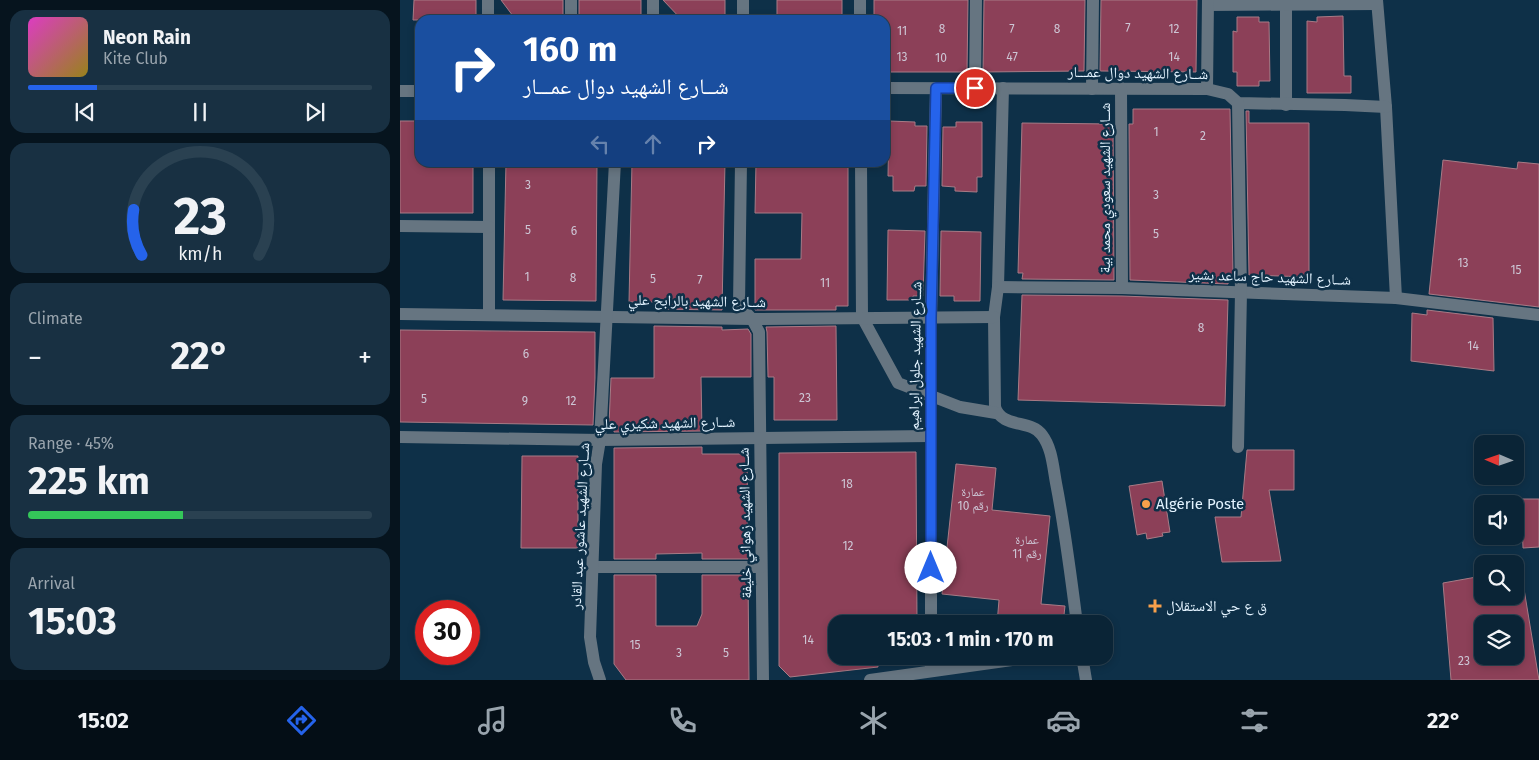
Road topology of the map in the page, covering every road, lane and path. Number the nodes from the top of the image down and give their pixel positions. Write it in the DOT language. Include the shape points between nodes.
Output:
graph roads {
  1 [pos="488,0"];
  2 [pos="571,0"];
  3 [pos="653,0"];
  4 [pos="743,0"];
  5 [pos="860,0"];
  6 [pos="976,0"];
  7 [pos="1093,0"];
  8 [pos="1208,2"];
  9 [pos="1286,2"];
  10 [pos="1377,2"];
  11 [pos="488,15"];
  12 [pos="571,15"];
  13 [pos="653,15"];
  14 [pos="743,15"];
  15 [pos="860,15"];
  16 [pos="890,88"];
  17 [pos="936,88"];
  18 [pos="975,88"];
  19 [pos="1003,88"];
  20 [pos="1121,88"];
  21 [pos="1092,89"];
  22 [pos="1208,89"];
  23 [pos="400,91"];
  24 [pos="415,91"];
  25 [pos="1238,104"];
  26 [pos="1286,105"];
  27 [pos="1386,108"];
  28 [pos="489,167"];
  29 [pos="614,167"];
  30 [pos="741,167"];
  31 [pos="861,167"];
  32 [pos="400,226"];
  33 [pos="489,227"];
  34 [pos="998,287"];
  35 [pos="1122,288"];
  36 [pos="1241,292"];
  37 [pos="1396,298"];
  38 [pos="400,314"];
  39 [pos="489,314"];
  40 [pos="1539,315"];
  41 [pos="607,316"];
  42 [pos="862,317"];
  43 [pos="994,317"];
  44 [pos="752,318"];
  45 [pos="931,318"];
  46 [pos="931,396"];
  47 [pos="996,413"];
  48 [pos="930,436"];
  49 [pos="400,437"];
  50 [pos="760,438"];
  51 [pos="600,440"];
  52 [pos="1238,447"];
  53 [pos="593,567"];
  54 [pos="762,567"];
  55 [pos="931,615"];
  56 [pos="1077,615"];
  57 [pos="931,665"];
  58 [pos="975,665"];
  59 [pos="1084,665"];
  60 [pos="931,671"];
  61 [pos="600,680"];
  62 [pos="762,680"];
  63 [pos="870,680"];
  64 [pos="1086,680"];
  1 -- 11 [label="street"];
  2 -- 12 [label="street"];
  3 -- 13 [label="street"];
  4 -- 14 [label="street"];
  5 -- 15 [label="street"];
  6 -- 18 [label="street"];
  7 -- 21 [label="street"];
  8 -- 9 [label="street"];
  8 -- 22 [label="street"];
  9 -- 10 [label="street"];
  9 -- 26 [label="street"];
  10 -- 27 [label="street"];
  16 -- 17 [label="street, شــارع الشهيد دوال عمـــار"];
  17 -- 18 [label="street, شــارع الشهيد دوال عمـــار"];
  17 -- 45 [label="street, شــارع الشهيد جلول ابراهيم"];
  18 -- 19 [label="street, شــارع الشهيد دوال عمـــار"];
  19 -- 21 [label="street, شــارع الشهيد دوال عمـــار"];
  19 -- 34 [label="street"];
  20 -- 21 [label="street, شــارع الشهيد دوال عمـــار"];
  20 -- 22 [label="street, شــارع الشهيد دوال عمـــار"];
  20 -- 35 [label="street, شــارع الشهيد سعودي محمد بية"];
  22 -- 25 [label="street, شــارع الشهيد دوال عمـــار" via="1228,94"];
  23 -- 24 [label="street"];
  25 -- 26 [label="street"];
  25 -- 36 [label="street"];
  26 -- 27 [label="street"];
  27 -- 37 [label="street"];
  28 -- 33 [label="street"];
  29 -- 41 [label="street, شــارع الشهيد عاشور عبد القادر"];
  30 -- 44 [label="street, شــارع الشهيد زهواني خليفة" via="739,305"];
  31 -- 42 [label="street"];
  32 -- 33 [label="street"];
  33 -- 39 [label="street"];
  34 -- 35 [label="street, شــارع الشهيد حاج ساعد بشير"];
  34 -- 43 [label="street"];
  35 -- 36 [label="street, شــارع الشهيد حاج ساعد بشير"];
  36 -- 37 [label="street, شــارع الشهيد حاج ساعد بشير"];
  36 -- 52 [label="street"];
  37 -- 40 [label="street, شــارع الشهيد حاج ساعد بشير"];
  38 -- 39 [label="street, شــارع الشهيد بالرابح علي"];
  39 -- 41 [label="street, شــارع الشهيد بالرابح علي"];
  41 -- 44 [label="street, شــارع الشهيد بالرابح علي"];
  41 -- 51 [label="street, شــارع الشهيد عاشور عبد القادر"];
  42 -- 44 [label="street, شــارع الشهيد بالرابح علي"];
  42 -- 45 [label="street, شــارع الشهيد بالرابح علي"];
  42 -- 46 [label="street" via="898,383"];
  43 -- 45 [label="street, شــارع الشهيد بالرابح علي"];
  43 -- 47 [label="street"];
  44 -- 50 [label="street, شــارع الشهيد زهواني خليفة" via="759,332"];
  45 -- 46 [label="street, شــارع الشهيد جلول ابراهيم"];
  46 -- 47 [label="street" via="960,407"];
  46 -- 48 [label="street, شــارع الشهيد جلول ابراهيم"];
  47 -- 56 [label="street" via="1005,420 1029,426 1041,433 1049,447"];
  48 -- 50 [label="street, شــارع الشهيد شكيري علي"];
  48 -- 55 [label="street, شــارع الشهيد جلول ابراهيم"];
  49 -- 51 [label="street, شــارع الشهيد شكيري علي"];
  50 -- 51 [label="street, شــارع الشهيد شكيري علي"];
  50 -- 54 [label="street, شــارع الشهيد زهواني خليفة"];
  51 -- 53 [label="street, شــارع الشهيد عاشور عبد القادر" via="596,464"];
  53 -- 54 [label="street"];
  53 -- 61 [label="street, شــارع الشهيد عاشور عبد القادر" via="590,637"];
  54 -- 62 [label="street, شــارع الشهيد زهواني خليفة"];
  57 -- 60 [label="street"];
  58 -- 60 [label="street"];
  59 -- 64 [label="street"];
  60 -- 63 [label="street"];
}
